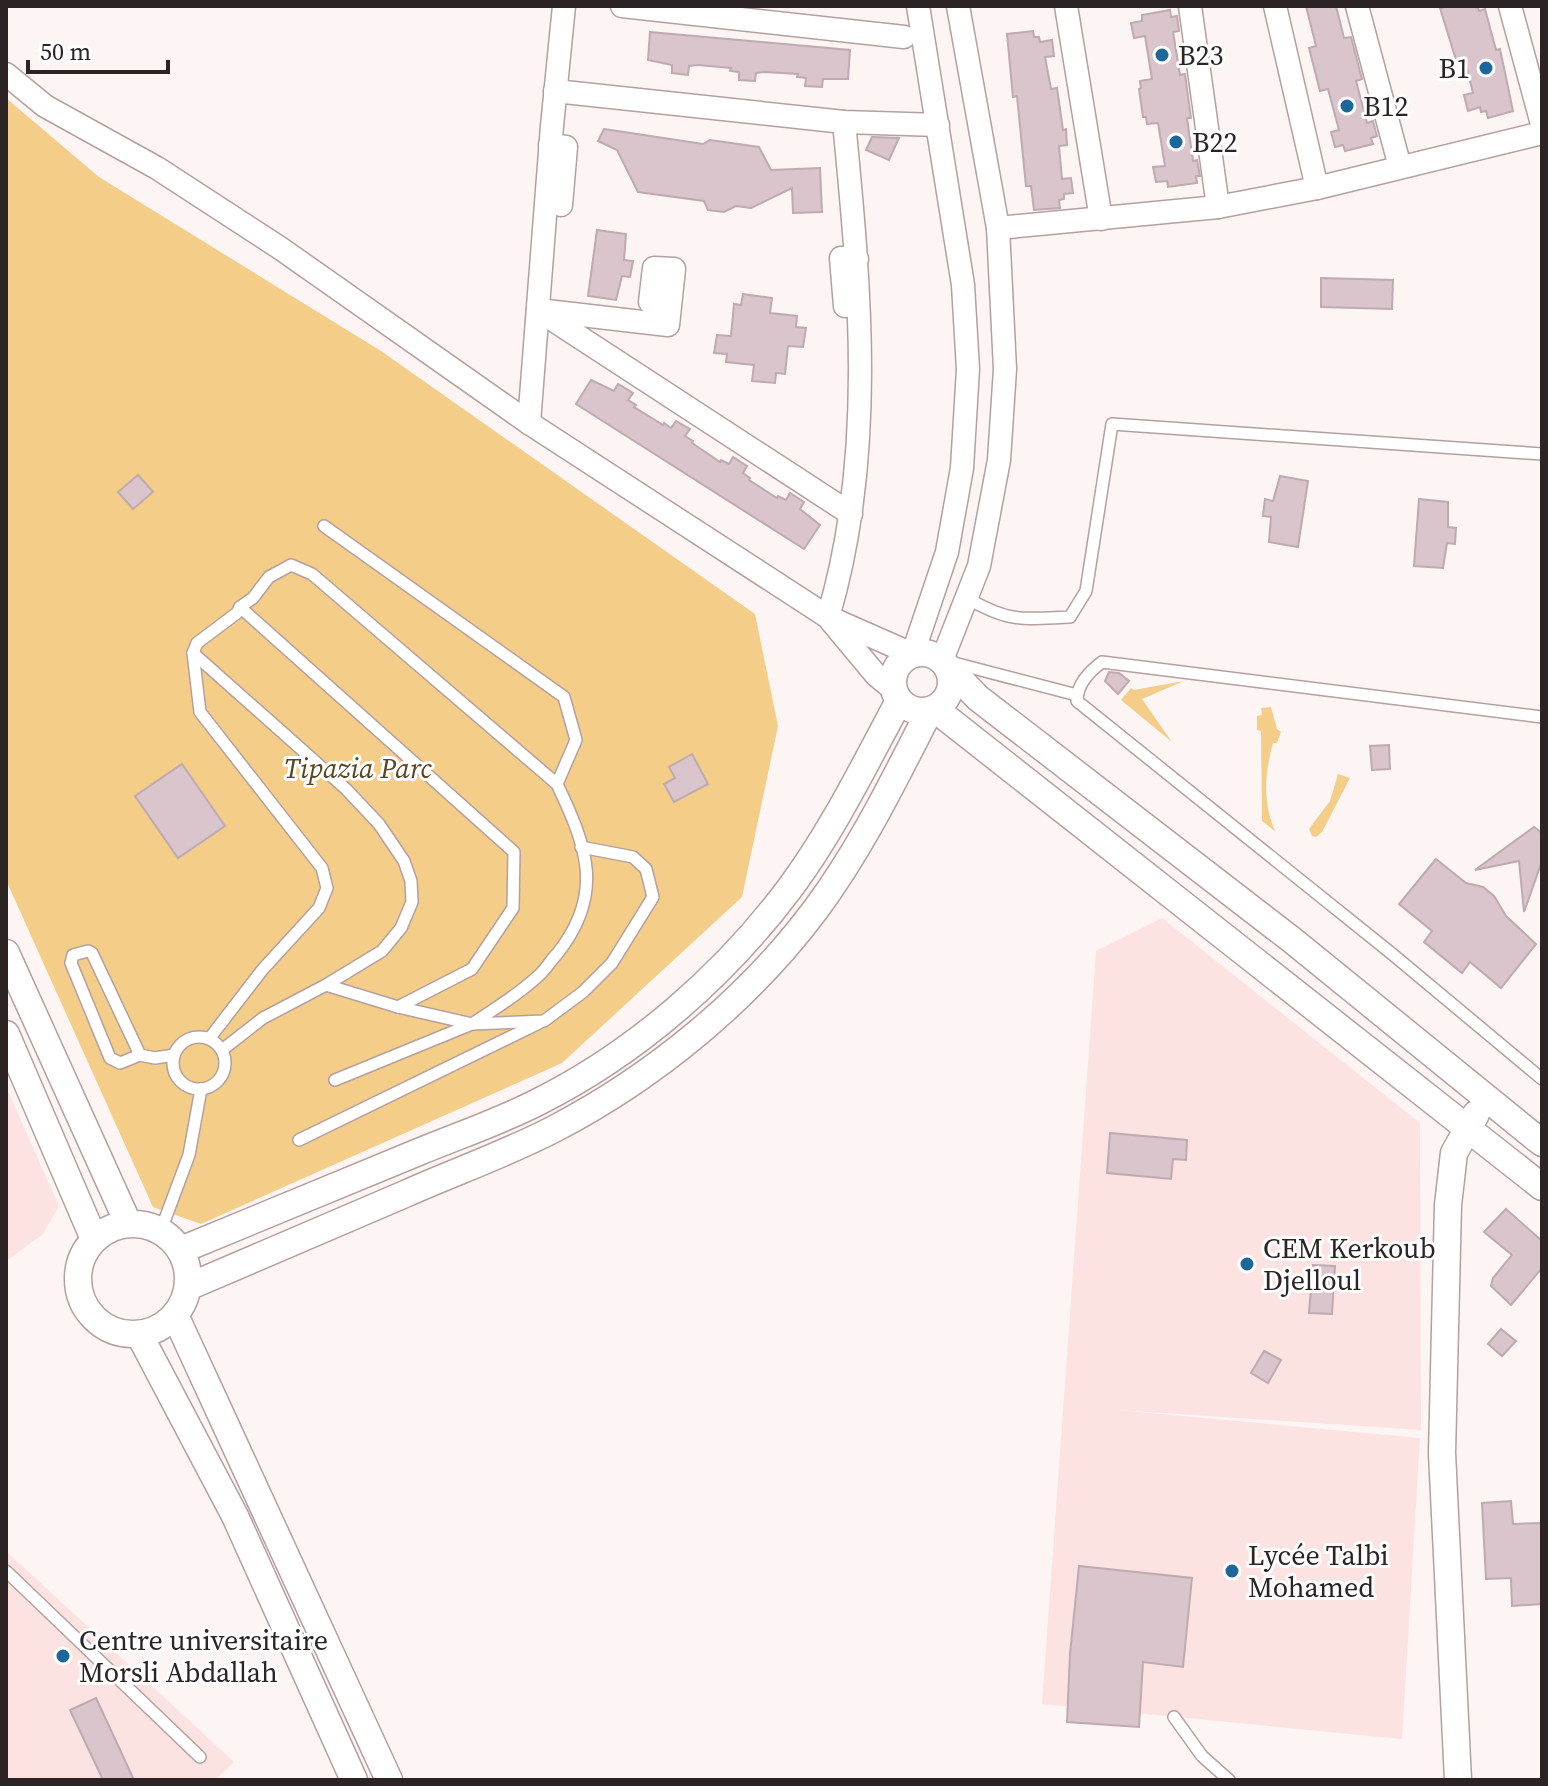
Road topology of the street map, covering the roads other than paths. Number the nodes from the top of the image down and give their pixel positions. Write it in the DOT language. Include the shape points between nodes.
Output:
graph roads {
  1 [pos="564,6"];
  2 [pos="622,6"];
  3 [pos="918,6"];
  4 [pos="958,6"];
  5 [pos="1066,6"];
  6 [pos="1190,6"];
  7 [pos="1275,6"];
  8 [pos="1357,6"];
  9 [pos="1510,6"];
  10 [pos="904,37"];
  11 [pos="6,74"];
  12 [pos="555,91"];
  13 [pos="844,122"];
  14 [pos="1542,124"];
  15 [pos="938,125"];
  16 [pos="1542,133"];
  17 [pos="1400,167"];
  18 [pos="1317,188"];
  19 [pos="1218,207"];
  20 [pos="1101,219"];
  21 [pos="998,228"];
  22 [pos="670,304"];
  23 [pos="538,310"];
  24 [pos="529,423"];
  25 [pos="1542,454"];
  26 [pos="851,514"];
  27 [pos="324,526"];
  28 [pos="965,597"];
  29 [pos="240,607"];
  30 [pos="828,617"];
  31 [pos="193,653"];
  32 [pos="912,654"];
  33 [pos="945,664"];
  34 [pos="896,695"];
  35 [pos="1077,695"];
  36 [pos="932,710"];
  37 [pos="1542,717"];
  38 [pos="557,784"];
  39 [pos="581,847"];
  40 [pos="6,953"];
  41 [pos="326,985"];
  42 [pos="398,1007"];
  43 [pos="544,1021"];
  44 [pos="472,1024"];
  45 [pos="6,1034"];
  46 [pos="209,1039"];
  47 [pos="222,1050"];
  48 [pos="140,1055"];
  49 [pos="174,1055"];
  50 [pos="1542,1079"];
  51 [pos="335,1080"];
  52 [pos="201,1089"];
  53 [pos="1488,1098"];
  54 [pos="1467,1127"];
  55 [pos="299,1140"];
  56 [pos="1542,1143"];
  57 [pos="1542,1187"];
  58 [pos="128,1223"];
  59 [pos="161,1230"];
  60 [pos="94,1239"];
  61 [pos="181,1250"];
  62 [pos="188,1287"];
  63 [pos="175,1315"];
  64 [pos="139,1334"];
  65 [pos="6,1571"];
  66 [pos="1174,1717"];
  67 [pos="200,1757"];
  68 [pos="354,1780"];
  69 [pos="389,1780"];
  70 [pos="1229,1780"];
  71 [pos="1458,1780"];
  1 -- 12 [label="street"];
  2 -- 10 [label="street"];
  3 -- 15 [label="street"];
  4 -- 21 [label="street"];
  5 -- 20 [label="street"];
  6 -- 19 [label="street"];
  7 -- 18 [label="street"];
  8 -- 17 [label="street"];
  9 -- 14 [label="street"];
  11 -- 24 [label="street" via="45,106 157,168 280,248"];
  12 -- 13 [label="street"];
  12 -- 23 [label="street" via="550,145 566,147 555,268 541,267"];
  13 -- 15 [label="street"];
  13 -- 26 [label="street" via="857,259 841,258 849,350 843,460 858,463"];
  15 -- 32 [label="street" via="963,285 968,369 962,468 947,552"];
  16 -- 17 [label="street"];
  17 -- 18 [label="street"];
  18 -- 19 [label="street"];
  19 -- 20 [label="street"];
  20 -- 21 [label="street"];
  21 -- 28 [label="street" via="1005,369 999,460 979,566"];
  22 -- 23 [label="street" via="668,325"];
  23 -- 24 [label="street"];
  23 -- 26 [label="street"];
  24 -- 30 [label="street"];
  25 -- 28 [label="lane" via="1112,424 1086,591 1070,617 1013,619"];
  26 -- 30 [label="street"];
  27 -- 38 [label="lane" via="564,697 576,740"];
  28 -- 33 [label="street"];
  29 -- 31 [label="lane" via="197,643"];
  29 -- 38 [label="lane" via="269,577 291,565 312,574"];
  29 -- 42 [label="lane" via="514,852 513,908 472,969"];
  30 -- 32 [label="street"];
  30 -- 34 [label="street"];
  31 -- 41 [label="lane" via="346,789 404,861 412,902 401,928 382,951"];
  31 -- 46 [label="lane" via="200,712 322,868 327,888 319,908"];
  32 -- 33 [label="street" via="923,652"];
  32 -- 34 [label="street" via="894,672"];
  33 -- 35 [label="lane"];
  33 -- 36 [label="street" via="951,686 943,703"];
  33 -- 53 [label="street" via="978,698"];
  34 -- 36 [label="street" via="913,710"];
  34 -- 61 [label="street" via="827,835 789,889 719,969 649,1030 538,1102"];
  35 -- 37 [label="lane" via="1088,673 1102,662"];
  35 -- 50 [label="lane" via="1077,701"];
  36 -- 54 [label="street"];
  36 -- 62 [label="street" via="854,856 814,912 770,964 669,1056 553,1129"];
  38 -- 39 [label="lane"];
  39 -- 43 [label="lane" via="633,857 646,869 653,897 612,963"];
  39 -- 44 [label="lane" via="588,892 572,935 538,977"];
  40 -- 58 [label="street"];
  41 -- 42 [label="lane"];
  41 -- 47 [label="lane" via="263,1018"];
  42 -- 44 [label="lane"];
  43 -- 44 [label="lane"];
  43 -- 55 [label="lane"];
  44 -- 51 [label="lane"];
  45 -- 60 [label="street"];
  46 -- 47 [label="lane"];
  46 -- 49 [label="lane" via="184,1041"];
  47 -- 52 [label="lane" via="223,1076"];
  48 -- 48 [label="lane" via="92,953 73,955 71,963 110,1058 120,1063"];
  48 -- 49 [label="lane"];
  49 -- 52 [label="lane" via="179,1079"];
  52 -- 59 [label="lane" via="189,1155"];
  53 -- 54 [label="street"];
  53 -- 56 [label="street"];
  54 -- 57 [label="street"];
  54 -- 71 [label="street" via="1454,1153 1448,1205 1442,1453"];
  58 -- 59 [label="street"];
  58 -- 60 [label="street"];
  59 -- 61 [label="street"];
  60 -- 64 [label="street" via="78,1269 83,1303 106,1327"];
  61 -- 62 [label="street"];
  62 -- 63 [label="street"];
  63 -- 64 [label="street" via="161,1327"];
  63 -- 69 [label="street"];
  64 -- 68 [label="street" via="235,1516"];
  65 -- 67 [label="lane"];
  66 -- 70 [label="lane" via="1202,1756"];
}
